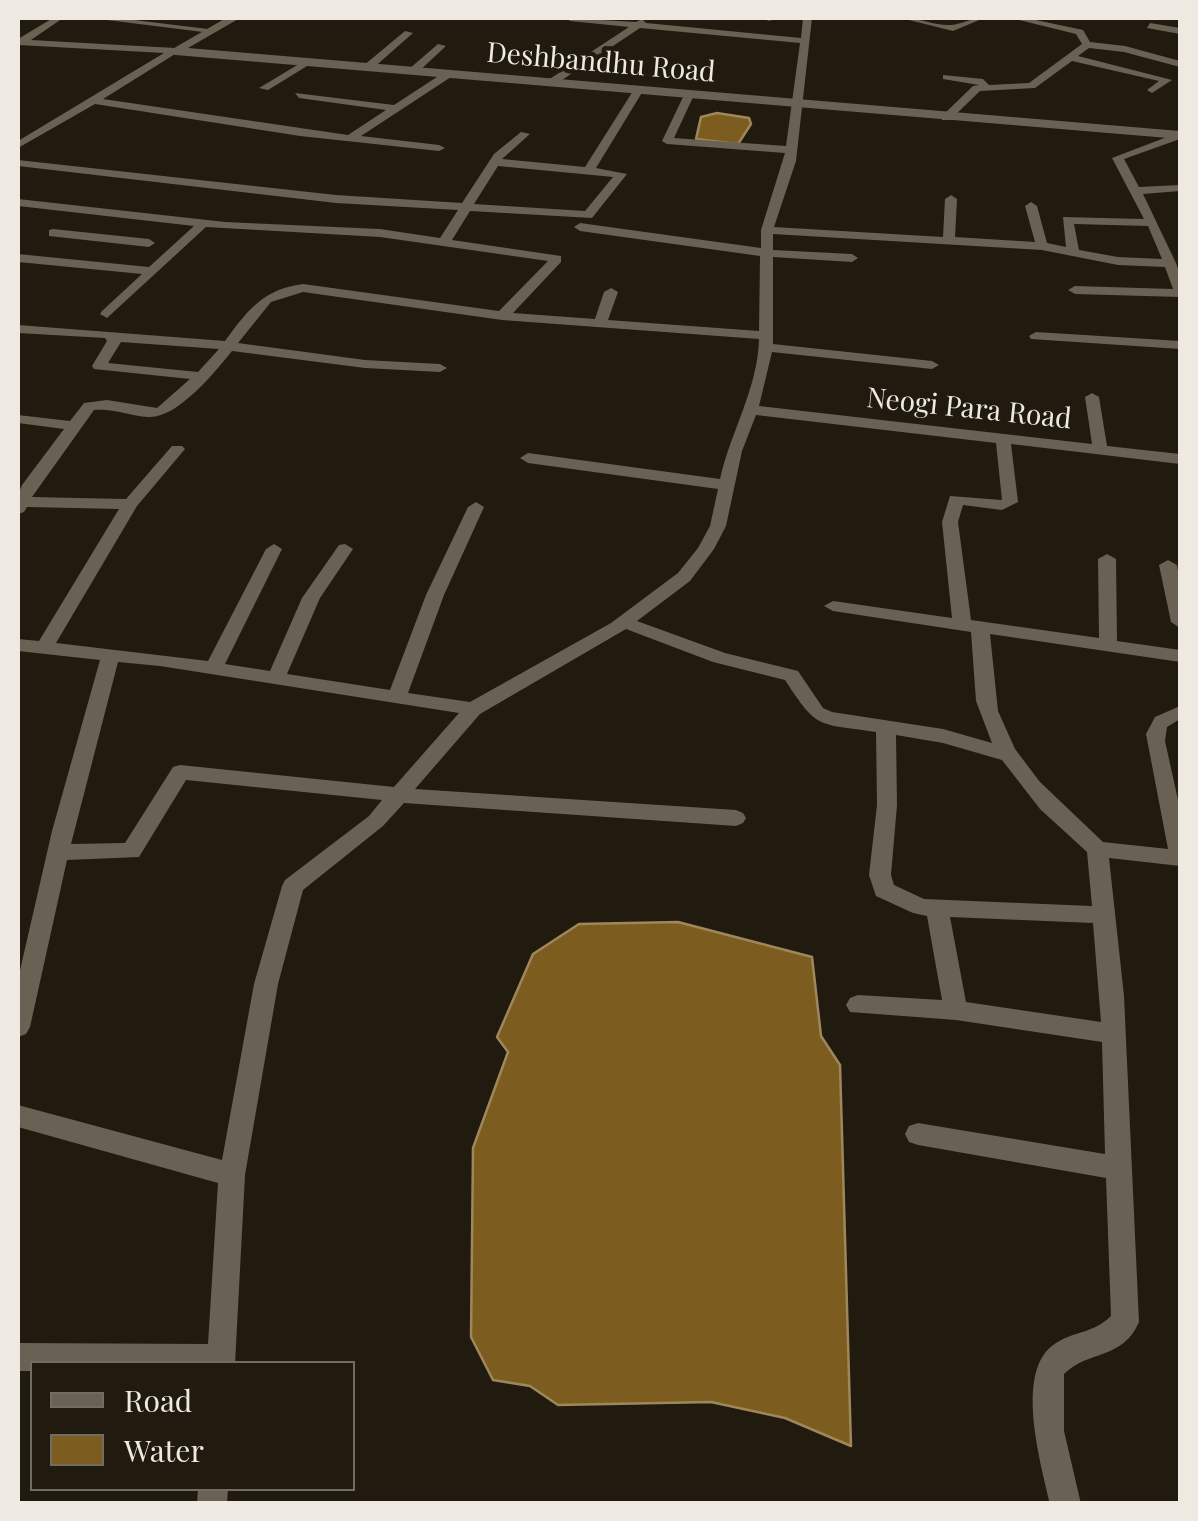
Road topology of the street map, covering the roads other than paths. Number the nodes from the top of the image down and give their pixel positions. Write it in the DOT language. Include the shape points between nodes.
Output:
graph roads {
  1 [pos="58,18"];
  2 [pos="96,18"];
  3 [pos="234,18"];
  4 [pos="570,18"];
  5 [pos="808,18"];
  6 [pos="906,18"];
  7 [pos="979,18"];
  8 [pos="1015,18"];
  9 [pos="643,21"];
  10 [pos="1150,26"];
  11 [pos="212,30"];
  12 [pos="1180,31"];
  13 [pos="408,33"];
  14 [pos="806,41"];
  15 [pos="20,42"];
  16 [pos="1088,45"];
  17 [pos="441,46"];
  18 [pos="175,51"];
  19 [pos="1072,58"];
  20 [pos="307,62"];
  21 [pos="1180,64"];
  22 [pos="368,68"];
  23 [pos="412,72"];
  24 [pos="447,75"];
  25 [pos="948,76"];
  26 [pos="550,84"];
  27 [pos="984,86"];
  28 [pos="264,88"];
  29 [pos="1152,90"];
  30 [pos="638,91"];
  31 [pos="298,95"];
  32 [pos="690,95"];
  33 [pos="92,100"];
  34 [pos="795,104"];
  35 [pos="396,108"];
  36 [pos="946,118"];
  37 [pos="524,134"];
  38 [pos="1180,135"];
  39 [pos="349,139"];
  40 [pos="18,145"];
  41 [pos="439,148"];
  42 [pos="791,150"];
  43 [pos="494,162"];
  44 [pos="18,163"];
  45 [pos="590,169"];
  46 [pos="1180,188"];
  47 [pos="1134,190"];
  48 [pos="336,199"];
  49 [pos="952,199"];
  50 [pos="18,202"];
  51 [pos="468,206"];
  52 [pos="1031,206"];
  53 [pos="324,210"];
  54 [pos="179,219"];
  55 [pos="313,220"];
  56 [pos="584,221"];
  57 [pos="1153,222"];
  58 [pos="203,224"];
  59 [pos="301,230"];
  60 [pos="767,230"];
  61 [pos="52,233"];
  62 [pos="1160,237"];
  63 [pos="1180,238"];
  64 [pos="948,240"];
  65 [pos="149,242"];
  66 [pos="442,244"];
  67 [pos="1042,246"];
  68 [pos="1073,250"];
  69 [pos="768,253"];
  70 [pos="18,258"];
  71 [pos="852,258"];
  72 [pos="557,259"];
  73 [pos="1170,263"];
  74 [pos="117,268"];
  75 [pos="149,271"];
  76 [pos="1180,289"];
  77 [pos="1074,290"];
  78 [pos="611,292"];
  79 [pos="107,314"];
  80 [pos="502,316"];
  81 [pos="600,324"];
  82 [pos="18,329"];
  83 [pos="1036,336"];
  84 [pos="114,337"];
  85 [pos="767,341"];
  86 [pos="1180,345"];
  87 [pos="229,346"];
  88 [pos="932,365"];
  89 [pos="440,368"];
  90 [pos="200,376"];
  91 [pos="1092,396"];
  92 [pos="752,410"];
  93 [pos="18,420"];
  94 [pos="72,426"];
  95 [pos="1003,438"];
  96 [pos="1100,449"];
  97 [pos="177,450"];
  98 [pos="528,458"];
  99 [pos="1180,459"];
  100 [pos="727,485"];
  101 [pos="130,504"];
  102 [pos="19,506"];
  103 [pos="476,507"];
  104 [pos="345,548"];
  105 [pos="274,549"];
  106 [pos="1107,559"];
  107 [pos="1168,565"];
  108 [pos="1178,602"];
  109 [pos="833,606"];
  110 [pos="624,622"];
  111 [pos="1180,622"];
  112 [pos="971,626"];
  113 [pos="18,645"];
  114 [pos="45,646"];
  115 [pos="1108,646"];
  116 [pos="111,654"];
  117 [pos="1180,656"];
  118 [pos="214,668"];
  119 [pos="276,678"];
  120 [pos="397,696"];
  121 [pos="473,709"];
  122 [pos="1180,712"];
  123 [pos="886,728"];
  124 [pos="1006,754"];
  125 [pos="399,795"];
  126 [pos="736,818"];
  127 [pos="1096,849"];
  128 [pos="59,852"];
  129 [pos="1180,856"];
  130 [pos="937,908"];
  131 [pos="1104,916"];
  132 [pos="858,1005"];
  133 [pos="956,1010"];
  134 [pos="18,1028"];
  135 [pos="1113,1034"];
  136 [pos="18,1116"];
  137 [pos="918,1134"];
  138 [pos="1117,1168"];
  139 [pos="232,1175"];
  140 [pos="18,1358"];
  141 [pos="222,1361"];
  142 [pos="1066,1504"];
  1 -- 15 [label="street"];
  2 -- 11 [label="street"];
  3 -- 11 [label="street"];
  4 -- 9 [label="street"];
  5 -- 14 [label="street"];
  6 -- 7 [label="street" via="953,28"];
  8 -- 16 [label="street" via="1080,32"];
  9 -- 14 [label="street"];
  9 -- 26 [label="street"];
  10 -- 12 [label="street"];
  11 -- 18 [label="street"];
  13 -- 22 [label="street"];
  14 -- 34 [label="street"];
  15 -- 18 [label="street, Deshbandhu Road"];
  16 -- 19 [label="street"];
  16 -- 21 [label="street"];
  17 -- 23 [label="street"];
  18 -- 20 [label="street, Deshbandhu Road"];
  18 -- 33 [label="street"];
  19 -- 27 [label="street" via="1030,86"];
  19 -- 29 [label="street" via="1167,80"];
  20 -- 22 [label="street, Deshbandhu Road"];
  20 -- 28 [label="street"];
  22 -- 23 [label="street, Deshbandhu Road"];
  23 -- 24 [label="street, Deshbandhu Road"];
  24 -- 26 [label="street, Deshbandhu Road"];
  24 -- 35 [label="street"];
  25 -- 27 [label="street"];
  26 -- 30 [label="street, Deshbandhu Road"];
  27 -- 36 [label="street"];
  30 -- 32 [label="street, Deshbandhu Road"];
  30 -- 45 [label="street"];
  31 -- 35 [label="street"];
  32 -- 34 [label="street, Deshbandhu Road"];
  32 -- 42 [label="street" via="668,141"];
  33 -- 39 [label="street"];
  33 -- 40 [label="street"];
  34 -- 36 [label="street, Deshbandhu Road"];
  34 -- 42 [label="street"];
  35 -- 39 [label="street"];
  36 -- 38 [label="street, Deshbandhu Road"];
  37 -- 43 [label="street"];
  38 -- 47 [label="street" via="1118,158"];
  39 -- 41 [label="street"];
  42 -- 60 [label="street"];
  43 -- 45 [label="street"];
  43 -- 51 [label="street"];
  44 -- 48 [label="street"];
  45 -- 56 [label="street" via="621,174"];
  46 -- 47 [label="street"];
  47 -- 57 [label="street"];
  48 -- 51 [label="street"];
  48 -- 53 [label="street"];
  49 -- 64 [label="street"];
  50 -- 54 [label="street"];
  51 -- 56 [label="street"];
  51 -- 66 [label="street"];
  52 -- 67 [label="street"];
  54 -- 58 [label="street"];
  54 -- 65 [label="street"];
  55 -- 59 [label="street"];
  56 -- 69 [label="street"];
  56 -- 72 [label="street"];
  57 -- 62 [label="street"];
  57 -- 68 [label="street" via="1067,220"];
  58 -- 59 [label="street"];
  58 -- 75 [label="street"];
  59 -- 66 [label="street"];
  60 -- 64 [label="street"];
  60 -- 69 [label="street"];
  61 -- 65 [label="street"];
  62 -- 63 [label="street"];
  62 -- 73 [label="street"];
  64 -- 67 [label="street"];
  65 -- 74 [label="street"];
  66 -- 72 [label="street"];
  67 -- 68 [label="street"];
  68 -- 73 [label="street"];
  69 -- 71 [label="street"];
  69 -- 85 [label="street"];
  70 -- 74 [label="street"];
  72 -- 80 [label="street"];
  73 -- 76 [label="street"];
  74 -- 75 [label="street"];
  75 -- 79 [label="street"];
  76 -- 77 [label="street"];
  78 -- 81 [label="street"];
  80 -- 81 [label="street"];
  80 -- 87 [label="street" via="290,288 250,312"];
  81 -- 85 [label="street"];
  82 -- 84 [label="street"];
  83 -- 86 [label="street"];
  84 -- 87 [label="street"];
  84 -- 90 [label="street" via="100,366"];
  85 -- 88 [label="street"];
  85 -- 92 [label="street"];
  87 -- 89 [label="street"];
  87 -- 90 [label="street"];
  90 -- 94 [label="street" via="161,412 94,404"];
  91 -- 96 [label="street"];
  92 -- 95 [label="street, Neogi Para Road"];
  92 -- 100 [label="street"];
  93 -- 94 [label="street"];
  94 -- 102 [label="street"];
  95 -- 96 [label="street, Neogi Para Road"];
  95 -- 112 [label="street" via="1010,502 956,500 950,522"];
  96 -- 99 [label="street, Neogi Para Road"];
  97 -- 101 [label="street"];
  98 -- 100 [label="street"];
  100 -- 110 [label="street" via="706,550 684,576"];
  101 -- 102 [label="street"];
  101 -- 114 [label="street"];
  103 -- 120 [label="street"];
  104 -- 119 [label="street" via="302,615"];
  105 -- 118 [label="street"];
  106 -- 115 [label="street"];
  107 -- 108 [label="street"];
  108 -- 111 [label="street"];
  109 -- 112 [label="street"];
  110 -- 121 [label="street"];
  110 -- 123 [label="street" via="720,658 778,670 799,683 816,712"];
  112 -- 115 [label="street"];
  112 -- 124 [label="street" via="987,708"];
  113 -- 114 [label="street"];
  114 -- 116 [label="street"];
  115 -- 117 [label="street"];
  116 -- 118 [label="street"];
  116 -- 128 [label="street"];
  118 -- 119 [label="street"];
  119 -- 120 [label="street"];
  120 -- 121 [label="street"];
  121 -- 125 [label="street"];
  122 -- 129 [label="street" via="1163,718 1155,741"];
  123 -- 124 [label="street"];
  123 -- 130 [label="street" via="884,890"];
  124 -- 127 [label="street"];
  125 -- 126 [label="street"];
  125 -- 128 [label="street" via="180,772 131,852"];
  125 -- 139 [label="street" via="292,886 266,984"];
  127 -- 129 [label="street"];
  127 -- 131 [label="street"];
  128 -- 134 [label="street"];
  130 -- 131 [label="street"];
  130 -- 133 [label="street"];
  131 -- 135 [label="street"];
  132 -- 133 [label="street"];
  133 -- 135 [label="street"];
  135 -- 138 [label="street"];
  136 -- 139 [label="street"];
  137 -- 138 [label="street"];
  138 -- 142 [label="street" via="1125,1322 1108,1339 1065,1353 1050,1368 1049,1431"];
  139 -- 141 [label="street"];
  140 -- 141 [label="street"];
}
